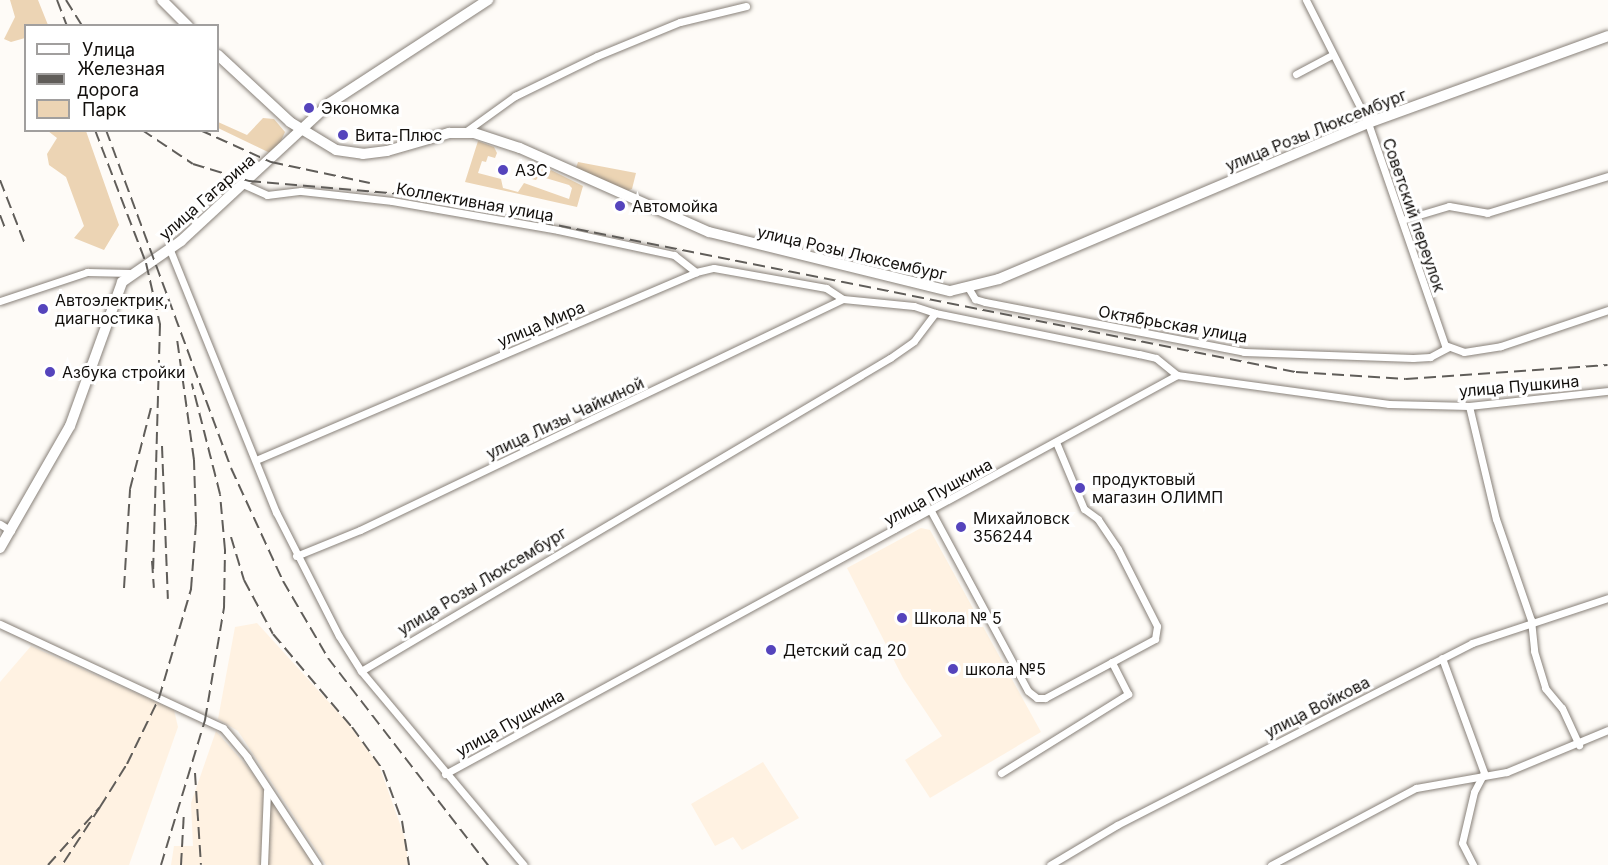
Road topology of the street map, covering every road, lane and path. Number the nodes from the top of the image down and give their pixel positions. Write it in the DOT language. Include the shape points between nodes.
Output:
graph roads {
  1 [pos="162,0"];
  2 [pos="488,0"];
  3 [pos="1305,0"];
  4 [pos="746,6"];
  5 [pos="186,24"];
  6 [pos="1608,36"];
  7 [pos="1332,55"];
  8 [pos="219,56"];
  9 [pos="1296,74"];
  10 [pos="1368,123"];
  11 [pos="302,131"];
  12 [pos="465,132"];
  13 [pos="1608,176"];
  14 [pos="245,185"];
  15 [pos="1402,220"];
  16 [pos="170,250"];
  17 [pos="696,272"];
  18 [pos="130,273"];
  19 [pos="969,289"];
  20 [pos="843,299"];
  21 [pos="0,301"];
  22 [pos="1608,310"];
  23 [pos="935,313"];
  24 [pos="1447,346"];
  25 [pos="1177,375"];
  26 [pos="1608,391"];
  27 [pos="1469,406"];
  28 [pos="1056,442"];
  29 [pos="256,460"];
  30 [pos="931,511"];
  31 [pos="0,524"];
  32 [pos="11,531"];
  33 [pos="0,548"];
  34 [pos="296,556"];
  35 [pos="1608,598"];
  36 [pos="1531,620"];
  37 [pos="0,624"];
  38 [pos="1442,658"];
  39 [pos="1112,662"];
  40 [pos="362,670"];
  41 [pos="1608,730"];
  42 [pos="1579,745"];
  43 [pos="1001,773"];
  44 [pos="1484,773"];
  45 [pos="445,774"];
  46 [pos="267,791"];
  47 [pos="1469,864"];
  48 [pos="264,865"];
  49 [pos="318,865"];
  50 [pos="524,865"];
  51 [pos="1050,865"];
  52 [pos="1271,865"];
  1 -- 5 [label="main road"];
  2 -- 11 [label="main road, улица Гагарина" via="330,103"];
  3 -- 7 [label="street, Советский переулок"];
  4 -- 12 [label="street" via="680,22 597,56 515,96"];
  6 -- 10 [label="main road, улица Розы Люксембург"];
  7 -- 9 [label="street"];
  7 -- 10 [label="street, Советский переулок"];
  8 -- 11 [label="main road, улица Розы Люксембург"];
  10 -- 15 [label="street, Советский переулок"];
  10 -- 19 [label="main road, улица Розы Люксембург"];
  11 -- 12 [label="main road, улица Розы Люксембург" via="336,150 363,153"];
  11 -- 14 [label="main road, улица Гагарина"];
  12 -- 19 [label="main road, улица Розы Люксембург" via="520,148 709,232 950,291"];
  13 -- 15 [label="street" via="1486,213 1449,206"];
  14 -- 16 [label="main road, улица Гагарина"];
  14 -- 17 [label="street, Коллективная улица" via="267,195 301,191 392,201 558,230 674,255"];
  15 -- 24 [label="street, Советский переулок"];
  16 -- 18 [label="main road, улица Гагарина"];
  16 -- 29 [label="street"];
  17 -- 20 [label="street, улица Мира" via="714,268 826,288"];
  17 -- 29 [label="street, улица Мира"];
  18 -- 21 [label="street" via="87,272"];
  18 -- 32 [label="main road, улица Гагарина" via="109,309 87,387 70,426"];
  19 -- 24 [label="street, Октябрьская улица" via="975,299 986,302 1244,352 1413,358 1430,357"];
  20 -- 23 [label="street" via="915,306"];
  20 -- 34 [label="street, улица Лизы Чайкиной" via="382,520"];
  22 -- 24 [label="street, Октябрьская улица" via="1501,346 1464,352"];
  23 -- 25 [label="street" via="1148,356"];
  23 -- 40 [label="street, улица Розы Люксембург" via="914,341 890,358"];
  25 -- 27 [label="street, улица Пушкина" via="1389,404"];
  25 -- 28 [label="street, улица Пушкина"];
  26 -- 27 [label="street, улица Пушкина"];
  27 -- 36 [label="street" via="1496,519"];
  28 -- 30 [label="street, улица Пушкина"];
  28 -- 39 [label="street" via="1084,509 1098,519 1118,549 1157,626 1155,639"];
  29 -- 34 [label="street"];
  30 -- 39 [label="street" via="1032,695 1045,698"];
  30 -- 45 [label="street, улица Пушкина"];
  31 -- 32 [label="street"];
  32 -- 33 [label="main road, улица Гагарина"];
  34 -- 40 [label="street"];
  35 -- 36 [label="street, улица Войкова"];
  36 -- 38 [label="street, улица Войкова"];
  36 -- 42 [label="street" via="1534,651 1545,688 1562,708"];
  37 -- 46 [label="street" via="223,728 247,757"];
  38 -- 44 [label="street"];
  38 -- 51 [label="street, улица Войкова" via="1117,825"];
  39 -- 43 [label="street" via="1128,694"];
  40 -- 45 [label="street, улица Пушкина"];
  41 -- 42 [label="street"];
  42 -- 44 [label="street" via="1506,772"];
  44 -- 47 [label="street" via="1467,813 1462,843"];
  44 -- 52 [label="street" via="1416,789"];
  45 -- 50 [label="street"];
  46 -- 48 [label="street"];
  46 -- 49 [label="street"];
}
